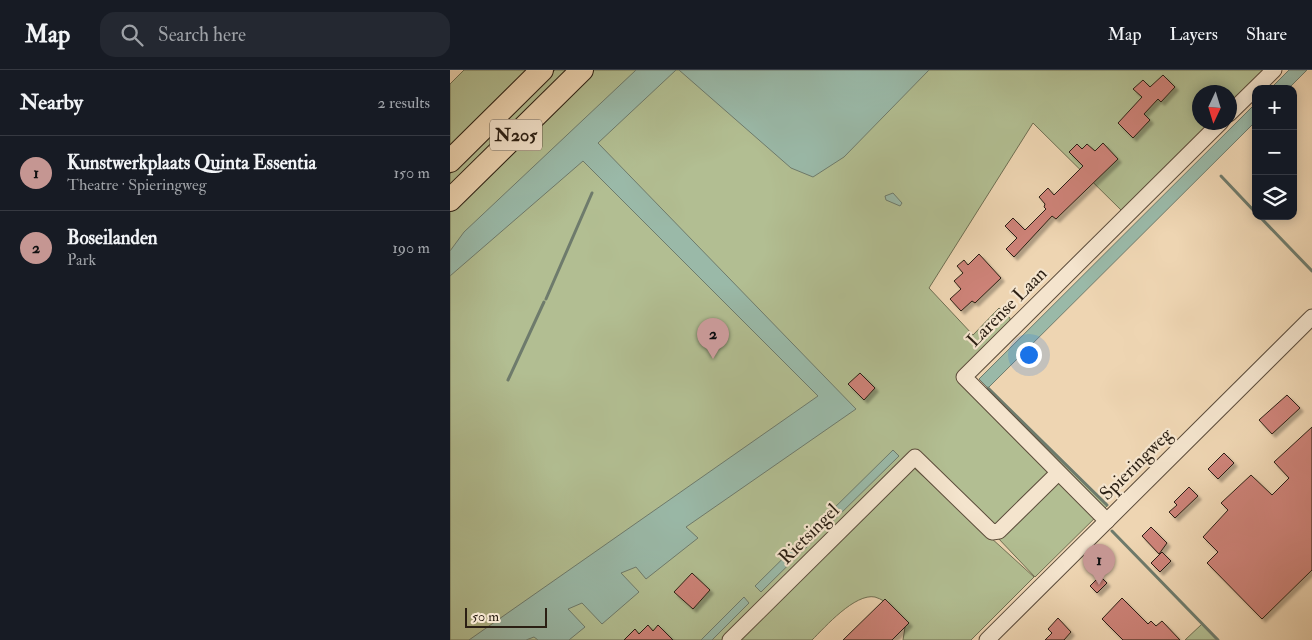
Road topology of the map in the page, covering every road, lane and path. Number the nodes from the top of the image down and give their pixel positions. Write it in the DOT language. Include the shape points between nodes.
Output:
graph roads {
  1 [pos="542,70"];
  2 [pos="582,70"];
  3 [pos="1274,70"];
  4 [pos="1237,107"];
  5 [pos="1213,130"];
  6 [pos="450,161"];
  7 [pos="450,200"];
  8 [pos="1312,316"];
  9 [pos="1058,473"];
  10 [pos="1107,521"];
  11 [pos="730,640"];
  12 [pos="987,640"];
  1 -- 6 [label="highway, N205"];
  2 -- 7 [label="highway, N205"];
  3 -- 4 [label="street"];
  5 -- 9 [label="street, Larense Laan" via="964,378"];
  8 -- 10 [label="street, Spieringweg"];
  9 -- 10 [label="street, Larense Laan"];
  9 -- 11 [label="street, Rietsingel" via="999,532 992,532 915,457"];
  10 -- 12 [label="street, Spieringweg"];
}
